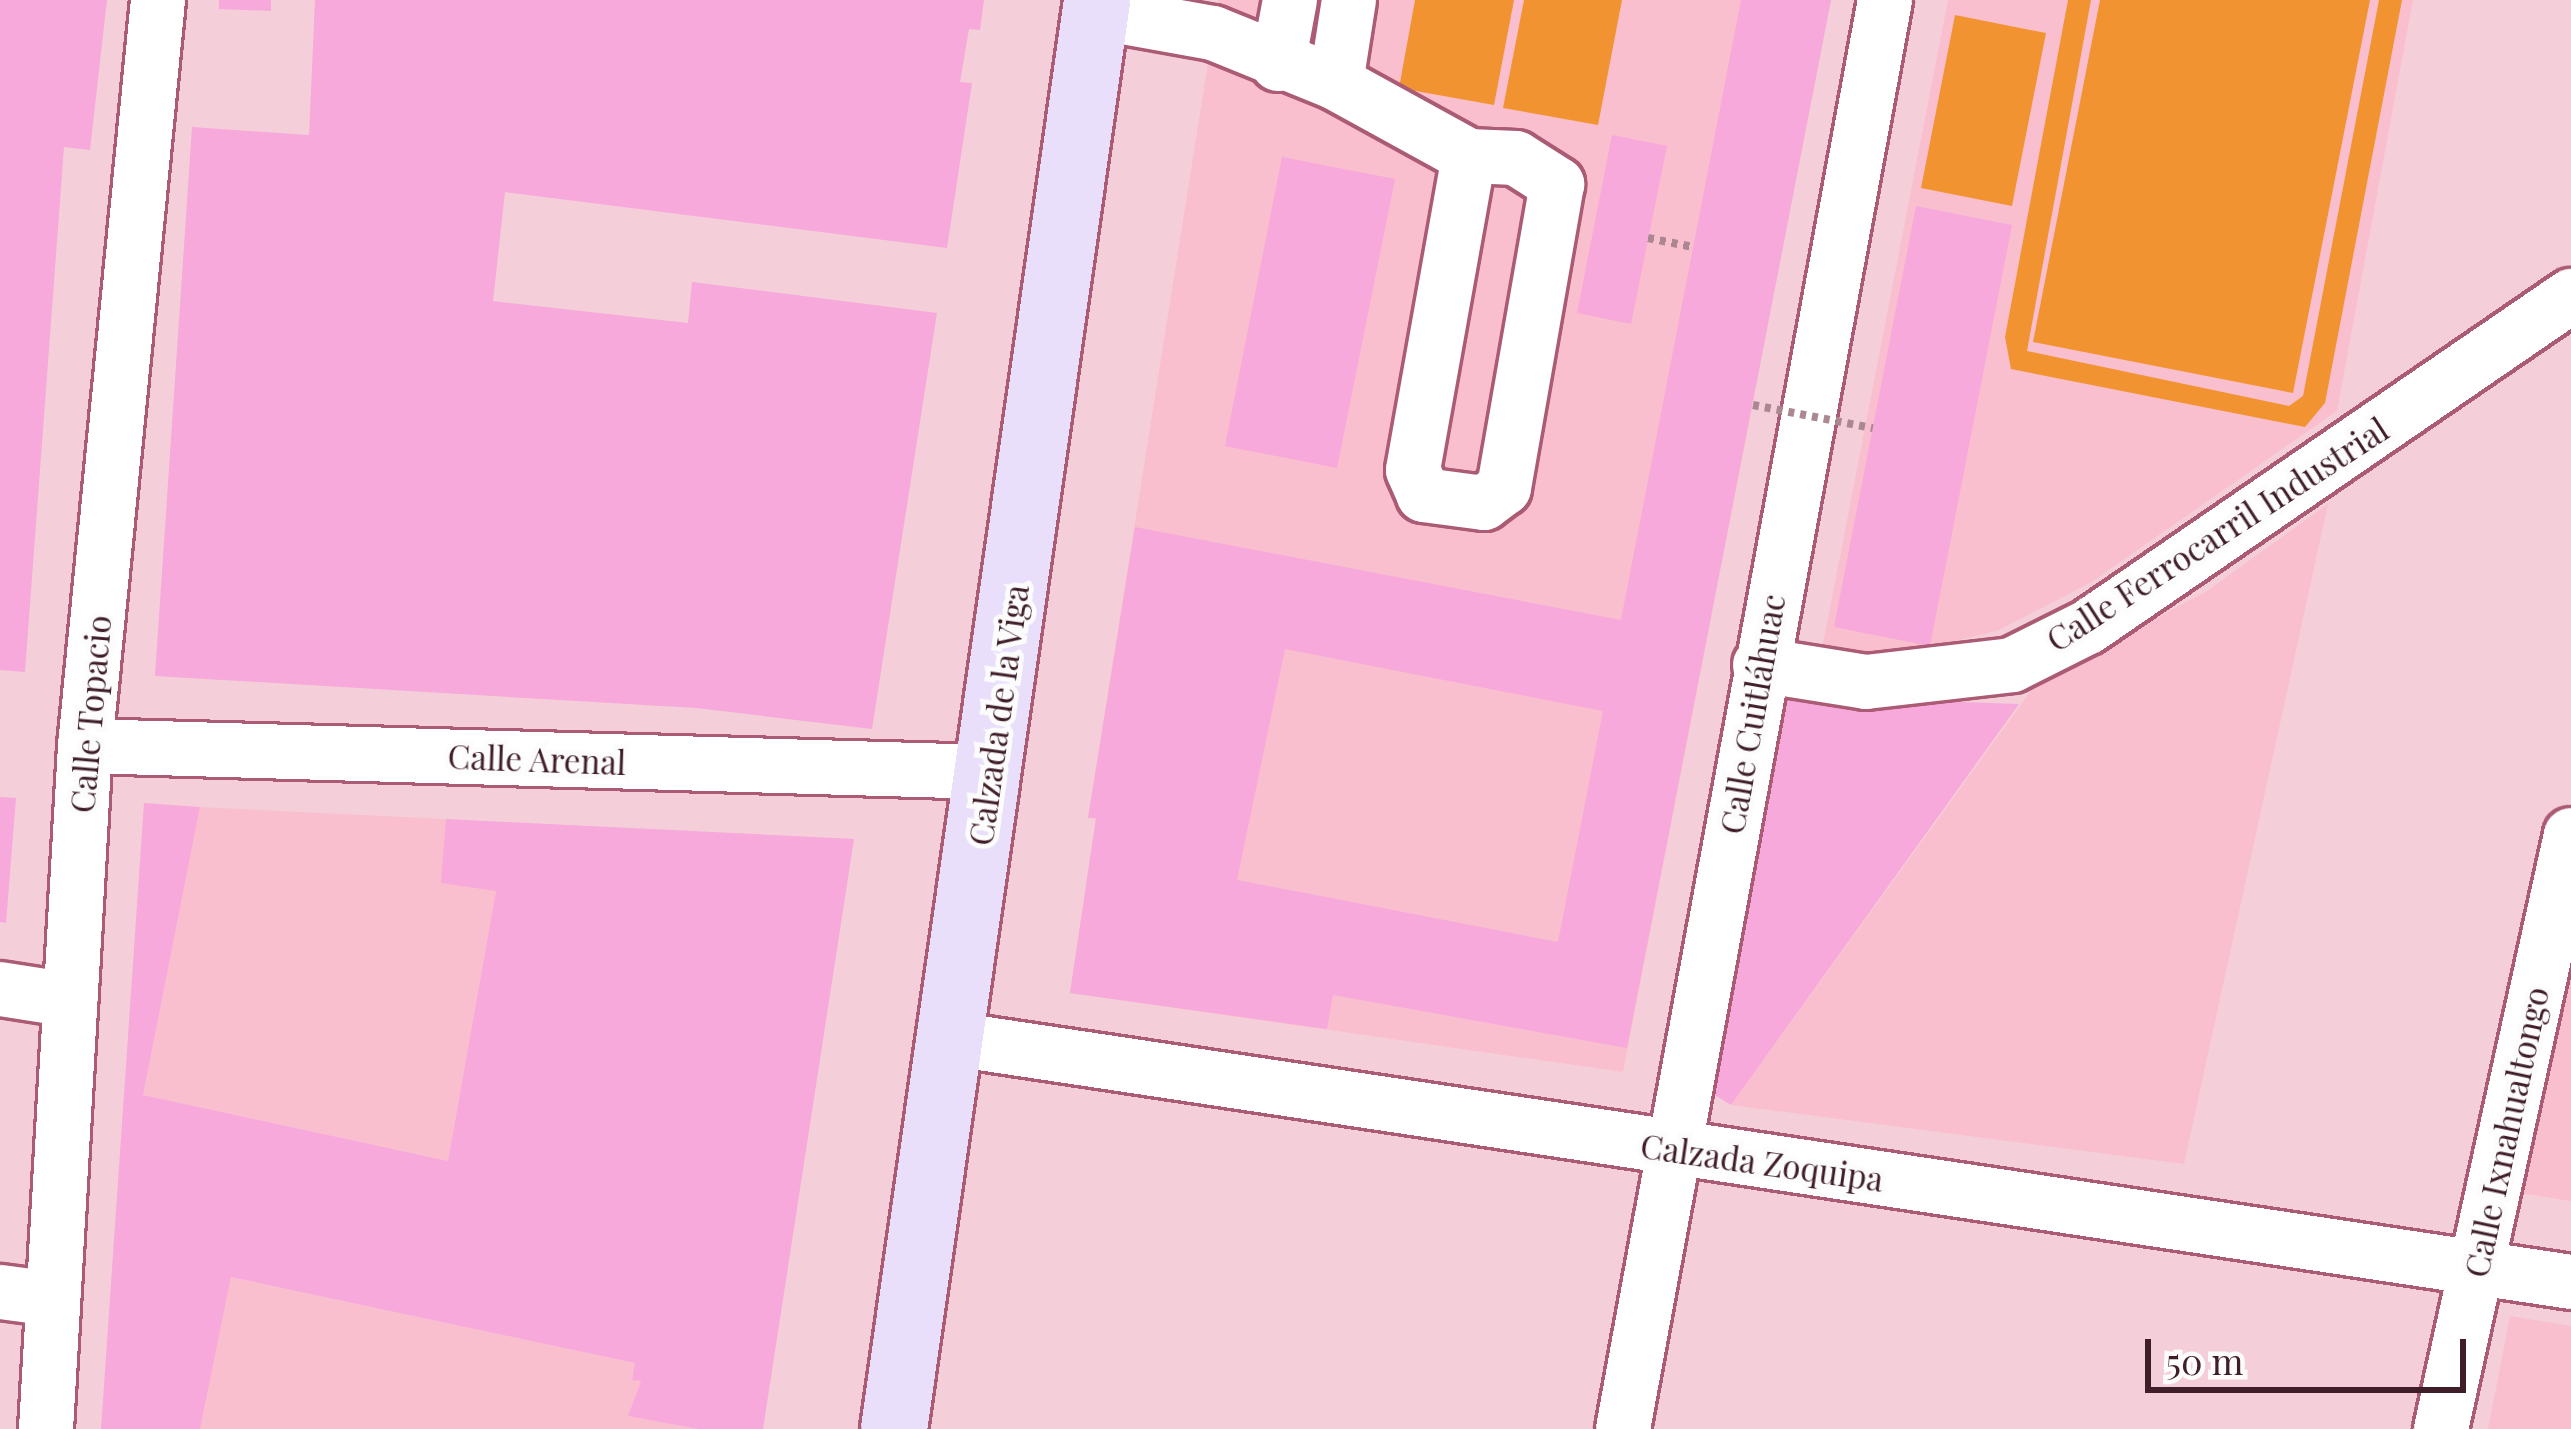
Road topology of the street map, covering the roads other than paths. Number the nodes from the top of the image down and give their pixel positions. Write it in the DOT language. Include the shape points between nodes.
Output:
graph roads {
  1 [pos="158,0"];
  2 [pos="1290,0"];
  3 [pos="1348,0"];
  4 [pos="1886,0"];
  5 [pos="1096,6"];
  6 [pos="1278,64"];
  7 [pos="1336,83"];
  8 [pos="1469,156"];
  9 [pos="2571,296"];
  10 [pos="1760,665"];
  11 [pos="85,746"];
  12 [pos="990,772"];
  13 [pos="2571,835"];
  14 [pos="0,989"];
  15 [pos="70,1000"];
  16 [pos="953,1039"];
  17 [pos="1679,1150"];
  18 [pos="2476,1269"];
  19 [pos="2571,1282"];
  20 [pos="0,1292"];
  21 [pos="53,1299"];
  22 [pos="46,1429"];
  23 [pos="895,1429"];
  24 [pos="1623,1429"];
  25 [pos="2441,1429"];
  1 -- 11 [label="street, Calle Topacio"];
  2 -- 6 [label="street"];
  3 -- 7 [label="street"];
  4 -- 10 [label="street, Calle Cuitláhuac"];
  5 -- 6 [label="street" via="1213,33"];
  5 -- 12 [label="main road, Calzada de la Viga"];
  6 -- 7 [label="street"];
  7 -- 8 [label="street"];
  8 -- 8 [label="street" via="1413,470 1424,495 1484,503 1504,488 1557,184 1516,158"];
  9 -- 10 [label="street, Calle Ferrocarril Industrial" via="2088,627 2012,665 1866,682"];
  10 -- 17 [label="street, Calle Cuitláhuac"];
  11 -- 12 [label="street, Calle Arenal"];
  11 -- 15 [label="street, Calle Topacio"];
  12 -- 16 [label="main road, Calzada de la Viga"];
  13 -- 18 [label="street, Calle Ixnahualtongo"];
  14 -- 15 [label="street"];
  15 -- 21 [label="street, Calle Topacio"];
  16 -- 17 [label="street, Calzada Zoquipa"];
  16 -- 23 [label="main road, Calzada de la Viga"];
  17 -- 18 [label="street, Calzada Zoquipa"];
  17 -- 24 [label="street, Calle Cuitláhuac"];
  18 -- 19 [label="street, Calzada Zoquipa"];
  18 -- 25 [label="street, Calle Ixnahualtongo"];
  20 -- 21 [label="street"];
  21 -- 22 [label="street, Calle Topacio"];
}
